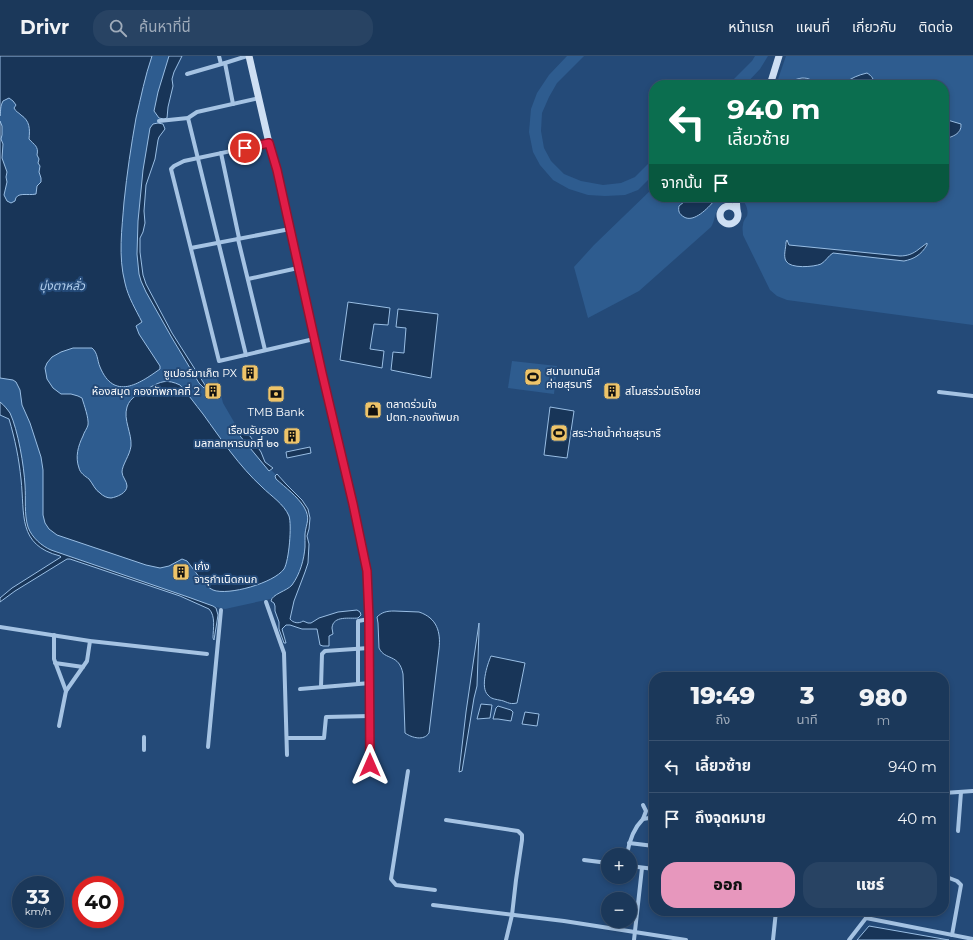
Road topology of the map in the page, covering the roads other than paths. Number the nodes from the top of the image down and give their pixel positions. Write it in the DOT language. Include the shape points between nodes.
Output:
graph roads {
  1 [pos="219,56"];
  2 [pos="248,56"];
  3 [pos="779,56"];
  4 [pos="223,64"];
  5 [pos="187,74"];
  6 [pos="772,80"];
  7 [pos="258,98"];
  8 [pos="233,104"];
  9 [pos="188,118"];
  10 [pos="159,121"];
  11 [pos="269,143"];
  12 [pos="221,153"];
  13 [pos="198,158"];
  14 [pos="730,202"];
  15 [pos="736,202"];
  16 [pos="726,206"];
  17 [pos="737,210"];
  18 [pos="290,229"];
  19 [pos="239,239"];
  20 [pos="218,243"];
  21 [pos="191,248"];
  22 [pos="298,268"];
  23 [pos="248,278"];
  24 [pos="314,339"];
  25 [pos="265,350"];
  26 [pos="246,355"];
  27 [pos="939,392"];
  28 [pos="973,396"];
  29 [pos="266,602"];
  30 [pos="221,610"];
  31 [pos="369,619"];
  32 [pos="0,626"];
  33 [pos="54,635"];
  34 [pos="90,641"];
  35 [pos="358,648"];
  36 [pos="369,648"];
  37 [pos="207,654"];
  38 [pos="55,663"];
  39 [pos="83,667"];
  40 [pos="370,683"];
  41 [pos="358,684"];
  42 [pos="320,687"];
  43 [pos="300,689"];
  44 [pos="66,690"];
  45 [pos="370,716"];
  46 [pos="59,726"];
  47 [pos="144,737"];
  48 [pos="287,738"];
  49 [pos="208,747"];
  50 [pos="144,750"];
  51 [pos="288,755"];
  52 [pos="370,765"];
  53 [pos="408,771"];
  54 [pos="973,791"];
  55 [pos="961,792"];
  56 [pos="949,793"];
  57 [pos="643,805"];
  58 [pos="643,819"];
  59 [pos="446,820"];
  60 [pos="649,820"];
  61 [pos="958,831"];
  62 [pos="629,843"];
  63 [pos="649,845"];
  64 [pos="628,848"];
  65 [pos="584,860"];
  66 [pos="601,862"];
  67 [pos="637,867"];
  68 [pos="642,868"];
  69 [pos="649,869"];
  70 [pos="949,878"];
  71 [pos="435,890"];
  72 [pos="433,905"];
  73 [pos="512,915"];
  74 [pos="775,916"];
  75 [pos="866,918"];
  76 [pos="635,932"];
  77 [pos="952,935"];
  78 [pos="973,939"];
  79 [pos="506,940"];
  80 [pos="634,940"];
  81 [pos="686,940"];
  82 [pos="773,940"];
  83 [pos="849,940"];
  1 -- 4 [label="street"];
  2 -- 4 [label="street"];
  2 -- 7 [label="street"];
  3 -- 6 [label="street"];
  4 -- 5 [label="street"];
  4 -- 8 [label="street"];
  7 -- 8 [label="street"];
  7 -- 11 [label="street"];
  8 -- 9 [label="street" via="197,112"];
  9 -- 10 [label="street"];
  9 -- 13 [label="street"];
  11 -- 12 [label="street"];
  11 -- 18 [label="street"];
  12 -- 13 [label="street"];
  12 -- 19 [label="street"];
  13 -- 20 [label="street"];
  13 -- 21 [label="street" via="184,161 171,169"];
  14 -- 16 [label="street"];
  15 -- 17 [label="street"];
  16 -- 17 [label="street"];
  16 -- 17 [label="street" via="719,216 724,224 731,225 736,222"];
  18 -- 19 [label="street"];
  18 -- 22 [label="street"];
  19 -- 20 [label="street"];
  19 -- 23 [label="street"];
  20 -- 21 [label="street"];
  20 -- 26 [label="street"];
  21 -- 26 [label="street" via="219,361"];
  22 -- 23 [label="street"];
  22 -- 24 [label="street"];
  23 -- 25 [label="street"];
  24 -- 25 [label="street"];
  24 -- 31 [label="street" via="367,571"];
  25 -- 26 [label="street"];
  27 -- 28 [label="street"];
  29 -- 48 [label="street" via="284,653"];
  30 -- 49 [label="street"];
  31 -- 35 [label="street" via="358,621"];
  31 -- 36 [label="street"];
  32 -- 33 [label="street"];
  33 -- 34 [label="street"];
  33 -- 38 [label="street"];
  34 -- 37 [label="street"];
  34 -- 39 [label="street" via="88,658"];
  35 -- 36 [label="street"];
  35 -- 41 [label="street"];
  35 -- 42 [label="street" via="325,651 322,654"];
  36 -- 40 [label="street"];
  38 -- 39 [label="street"];
  38 -- 44 [label="street"];
  39 -- 44 [label="street"];
  40 -- 41 [label="street"];
  40 -- 45 [label="street"];
  41 -- 42 [label="street"];
  42 -- 43 [label="street"];
  44 -- 46 [label="street"];
  45 -- 48 [label="street" via="326,717 324,738"];
  45 -- 52 [label="street"];
  47 -- 50 [label="street"];
  48 -- 51 [label="street"];
  53 -- 71 [label="street" via="391,879 396,885"];
  54 -- 55 [label="street"];
  55 -- 56 [label="street"];
  55 -- 61 [label="street"];
  57 -- 58 [label="street" via="646,810"];
  58 -- 60 [label="street"];
  58 -- 62 [label="street" via="634,830"];
  59 -- 73 [label="street" via="518,831 522,835"];
  62 -- 63 [label="street"];
  62 -- 64 [label="street"];
  65 -- 66 [label="street"];
  67 -- 68 [label="street"];
  68 -- 69 [label="street"];
  68 -- 76 [label="street"];
  70 -- 77 [label="street" via="961,885"];
  72 -- 73 [label="street"];
  73 -- 76 [label="street"];
  73 -- 79 [label="street"];
  74 -- 82 [label="street"];
  75 -- 77 [label="street"];
  75 -- 83 [label="street"];
  76 -- 80 [label="street"];
  76 -- 81 [label="street"];
  77 -- 78 [label="street"];
}
